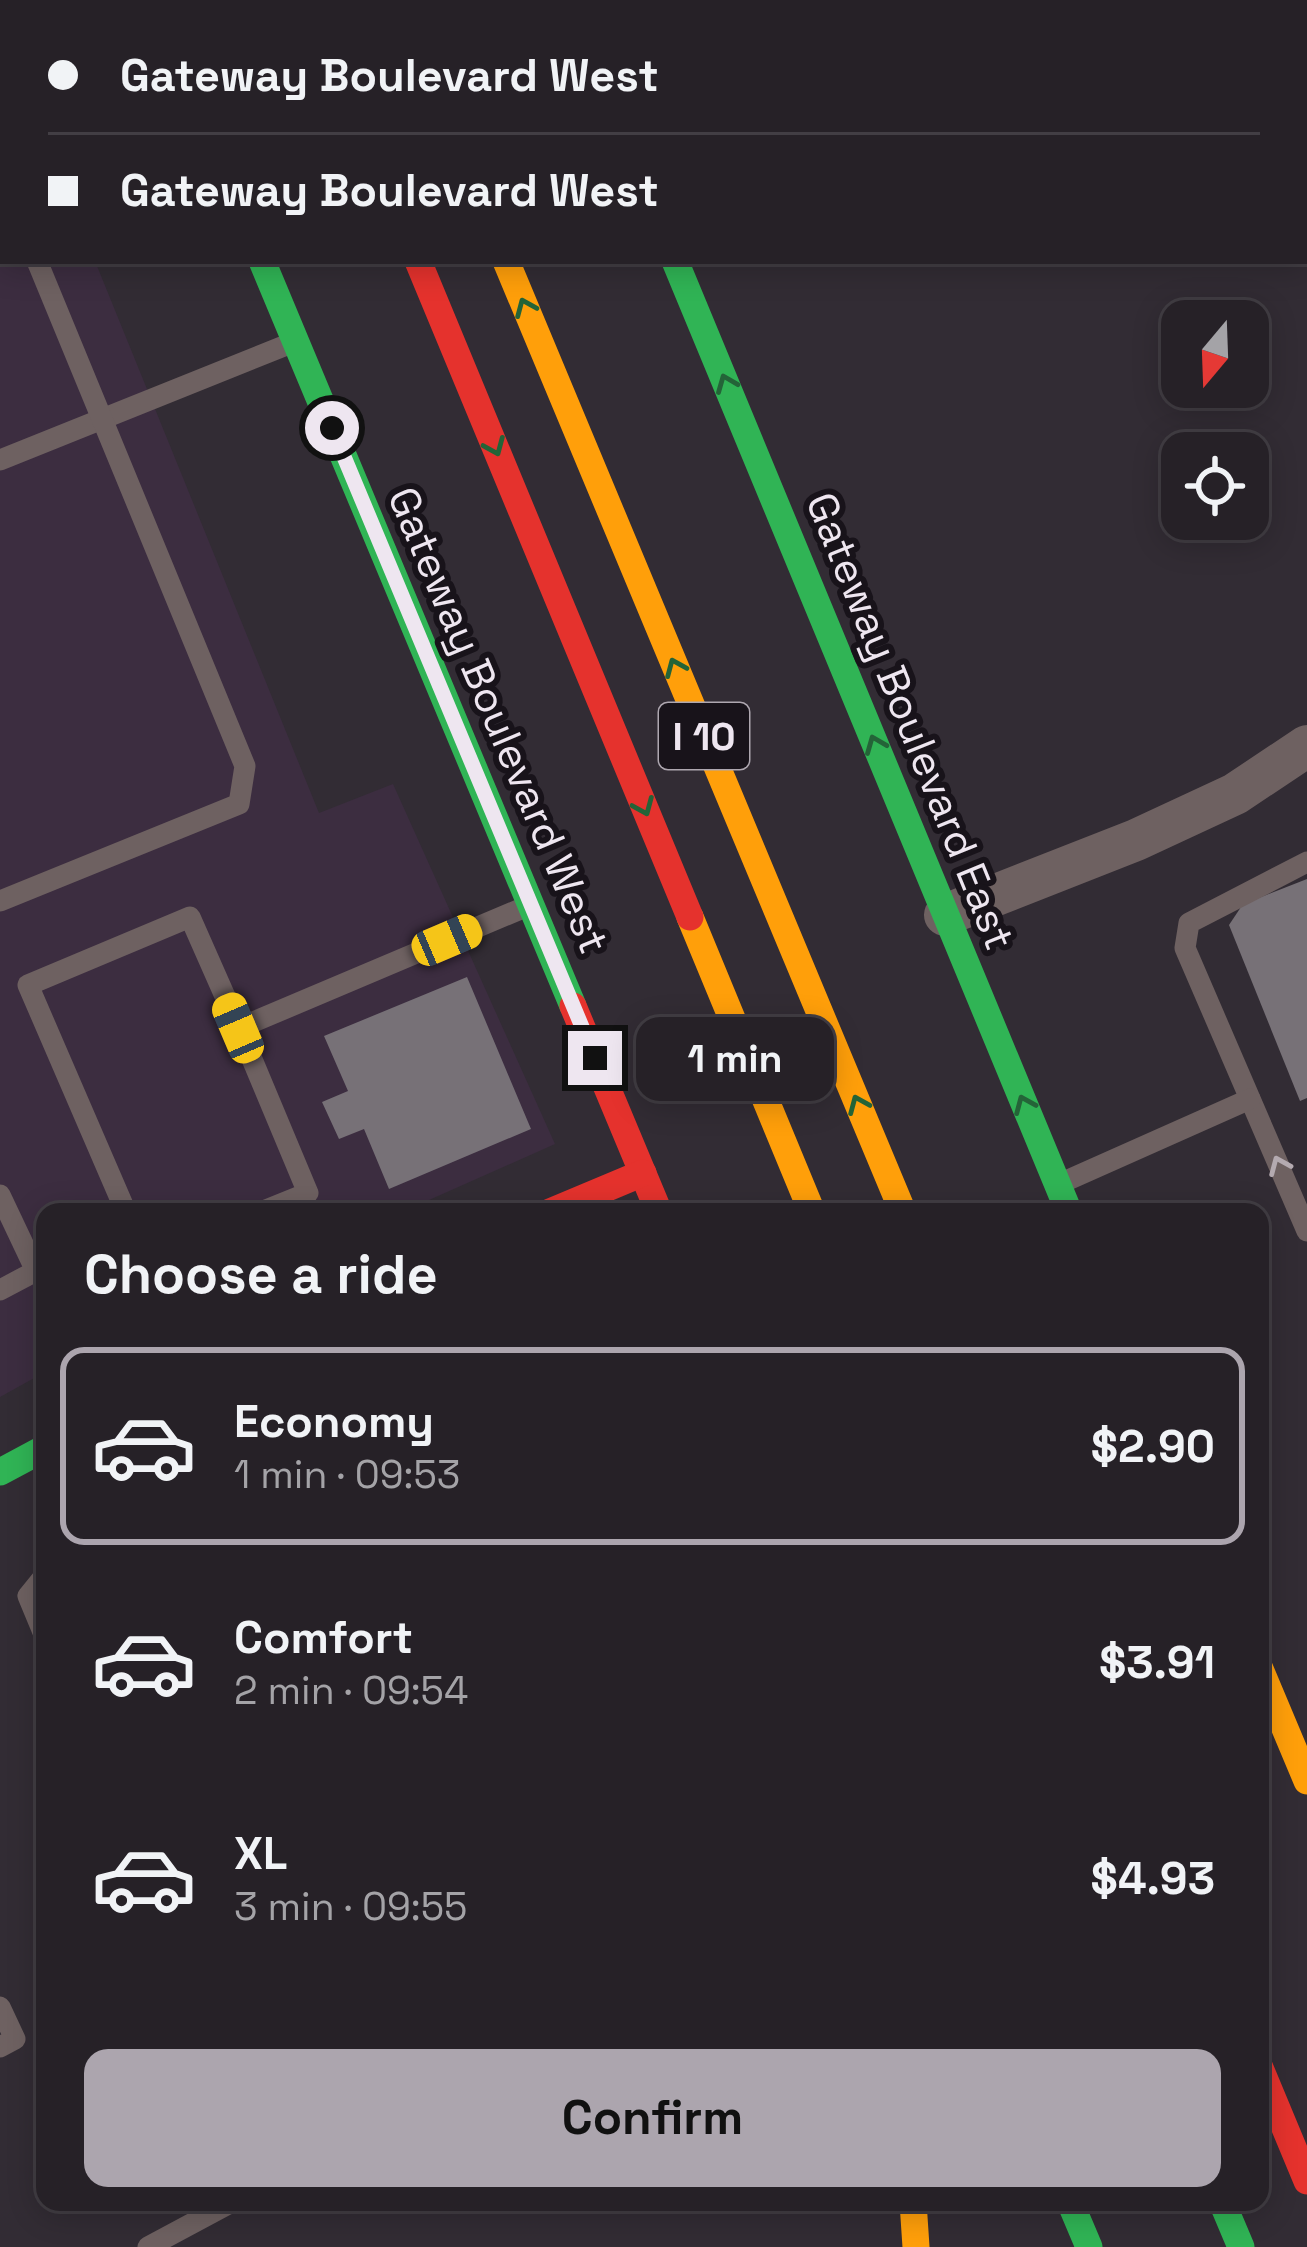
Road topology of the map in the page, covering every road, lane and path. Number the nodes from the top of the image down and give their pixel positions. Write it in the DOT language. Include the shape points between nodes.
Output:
graph roads {
  1 [pos="38,264"];
  2 [pos="263,264"];
  3 [pos="419,264"];
  4 [pos="507,264"];
  5 [pos="684,264"];
  6 [pos="296,341"];
  7 [pos="102,419"];
  8 [pos="0,460"];
  9 [pos="1307,746"];
  10 [pos="1307,862"];
  11 [pos="0,901"];
  12 [pos="531,904"];
  13 [pos="945,915"];
  14 [pos="238,1028"];
  15 [pos="1250,1099"];
  16 [pos="643,1173"];
  17 [pos="1058,1184"];
  18 [pos="0,1195"];
  19 [pos="122,1203"];
  20 [pos="283,1203"];
  21 [pos="571,1203"];
  22 [pos="655,1203"];
  23 [pos="808,1203"];
  24 [pos="899,1203"];
  25 [pos="1066,1203"];
  26 [pos="1307,1231"];
  27 [pos="0,1290"];
  28 [pos="36,1453"];
  29 [pos="0,1472"];
  30 [pos="36,1586"];
  31 [pos="36,1615"];
  32 [pos="1269,1685"];
  33 [pos="1301,1744"];
  34 [pos="1307,1781"];
  35 [pos="0,2007"];
  36 [pos="0,2047"];
  37 [pos="1269,2090"];
  38 [pos="1307,2181"];
  39 [pos="215,2211"];
  40 [pos="914,2211"];
  41 [pos="1074,2211"];
  42 [pos="1226,2211"];
  43 [pos="148,2247"];
  44 [pos="916,2247"];
  45 [pos="1089,2247"];
  46 [pos="1241,2247"];
  1 -- 7 [label="lane"];
  2 -- 6 [label="main road, Gateway Boulevard West"];
  3 -- 23 [label="main road, I 10, one-way"];
  24 -- 4 [label="main road, I 10, one-way"];
  13 -- 5 [label="main road, Gateway Boulevard East, one-way"];
  6 -- 7 [label="lane"];
  6 -- 12 [label="main road, Gateway Boulevard West"];
  7 -- 8 [label="lane"];
  7 -- 11 [label="lane" via="244,766 239,804"];
  9 -- 13 [label="street" via="1235,794"];
  10 -- 15 [label="lane" via="1189,923 1185,948"];
  12 -- 14 [label="lane"];
  12 -- 16 [label="main road, Gateway Boulevard West"];
  17 -- 13 [label="main road, Gateway Boulevard East, one-way"];
  14 -- 19 [label="lane" via="190,917 28,985"];
  14 -- 20 [label="lane" via="308,1193"];
  15 -- 17 [label="lane"];
  26 -- 15 [label="lane, one-way"];
  16 -- 21 [label="main road"];
  16 -- 22 [label="main road, Gateway Boulevard West"];
  17 -- 25 [label="main road, Gateway Boulevard East"];
  18 -- 27 [label="lane" via="36,1271"];
  28 -- 29 [label="main road"];
  30 -- 31 [label="lane" via="28,1596"];
  32 -- 33 [label="main road"];
  33 -- 34 [label="main road"];
  35 -- 36 [label="lane" via="15,2039"];
  37 -- 38 [label="main road"];
  39 -- 43 [label="lane"];
  40 -- 44 [label="main road"];
  41 -- 45 [label="main road"];
  42 -- 46 [label="main road"];
}
